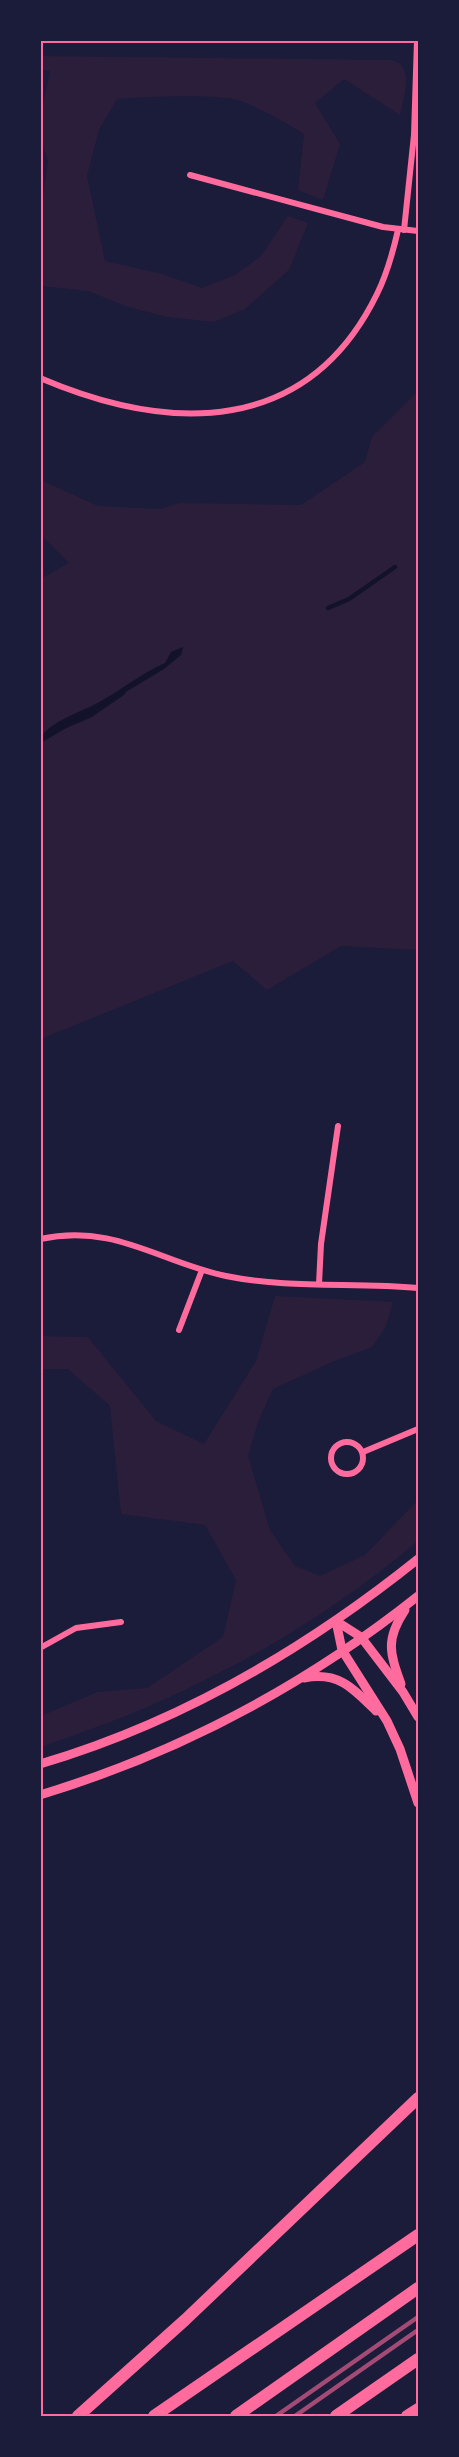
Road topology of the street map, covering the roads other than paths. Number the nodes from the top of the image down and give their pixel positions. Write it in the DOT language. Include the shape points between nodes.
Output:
graph roads {
  1 [pos="417,40"];
  2 [pos="190,175"];
  3 [pos="401,230"];
  4 [pos="418,231"];
  5 [pos="40,378"];
  6 [pos="338,1126"];
  7 [pos="40,1239"];
  8 [pos="202,1270"];
  9 [pos="319,1284"];
  10 [pos="418,1288"];
  11 [pos="179,1330"];
  12 [pos="418,1429"];
  13 [pos="363,1452"];
  14 [pos="418,1559"];
  15 [pos="418,1596"];
  16 [pos="409,1604"];
  17 [pos="121,1622"];
  18 [pos="336,1622"];
  19 [pos="361,1637"];
  20 [pos="40,1647"];
  21 [pos="342,1650"];
  22 [pos="297,1679"];
  23 [pos="404,1692"];
  24 [pos="418,1717"];
  25 [pos="387,1721"];
  26 [pos="40,1764"];
  27 [pos="40,1795"];
  28 [pos="418,1803"];
  29 [pos="418,2098"];
  30 [pos="418,2235"];
  31 [pos="418,2288"];
  32 [pos="418,2359"];
  33 [pos="418,2409"];
  34 [pos="78,2416"];
  35 [pos="154,2416"];
  36 [pos="236,2416"];
  37 [pos="336,2416"];
  38 [pos="408,2416"];
  1 -- 3 [label="street" via="413,145"];
  2 -- 3 [label="street"];
  3 -- 4 [label="street"];
  3 -- 5 [label="street" via="385,275 347,344 308,380 281,395 233,411 178,414 108,403"];
  6 -- 9 [label="street"];
  7 -- 8 [label="street" via="103,1237 134,1244"];
  8 -- 9 [label="street" via="262,1281"];
  8 -- 11 [label="street"];
  9 -- 10 [label="street"];
  12 -- 13 [label="street"];
  13 -- 13 [label="street" via="351,1442 337,1444 332,1452 332,1465 342,1474 355,1473 364,1462"];
  14 -- 18 [label="main road"];
  15 -- 16 [label="main road"];
  16 -- 19 [label="main road"];
  16 -- 23 [label="main road" via="391,1637 393,1661"];
  17 -- 20 [label="street" via="76,1628"];
  18 -- 19 [label="main road"];
  18 -- 21 [label="main road"];
  18 -- 26 [label="main road" via="205,1697 122,1735"];
  19 -- 21 [label="main road"];
  19 -- 23 [label="main road"];
  21 -- 22 [label="main road"];
  21 -- 25 [label="main road"];
  22 -- 25 [label="main road" via="318,1675 338,1679"];
  22 -- 27 [label="main road" via="194,1737 94,1779"];
  23 -- 24 [label="main road"];
  25 -- 28 [label="main road"];
  29 -- 34 [label="highway"];
  30 -- 35 [label="highway"];
  31 -- 36 [label="highway"];
  32 -- 37 [label="highway"];
  33 -- 38 [label="highway"];
}
